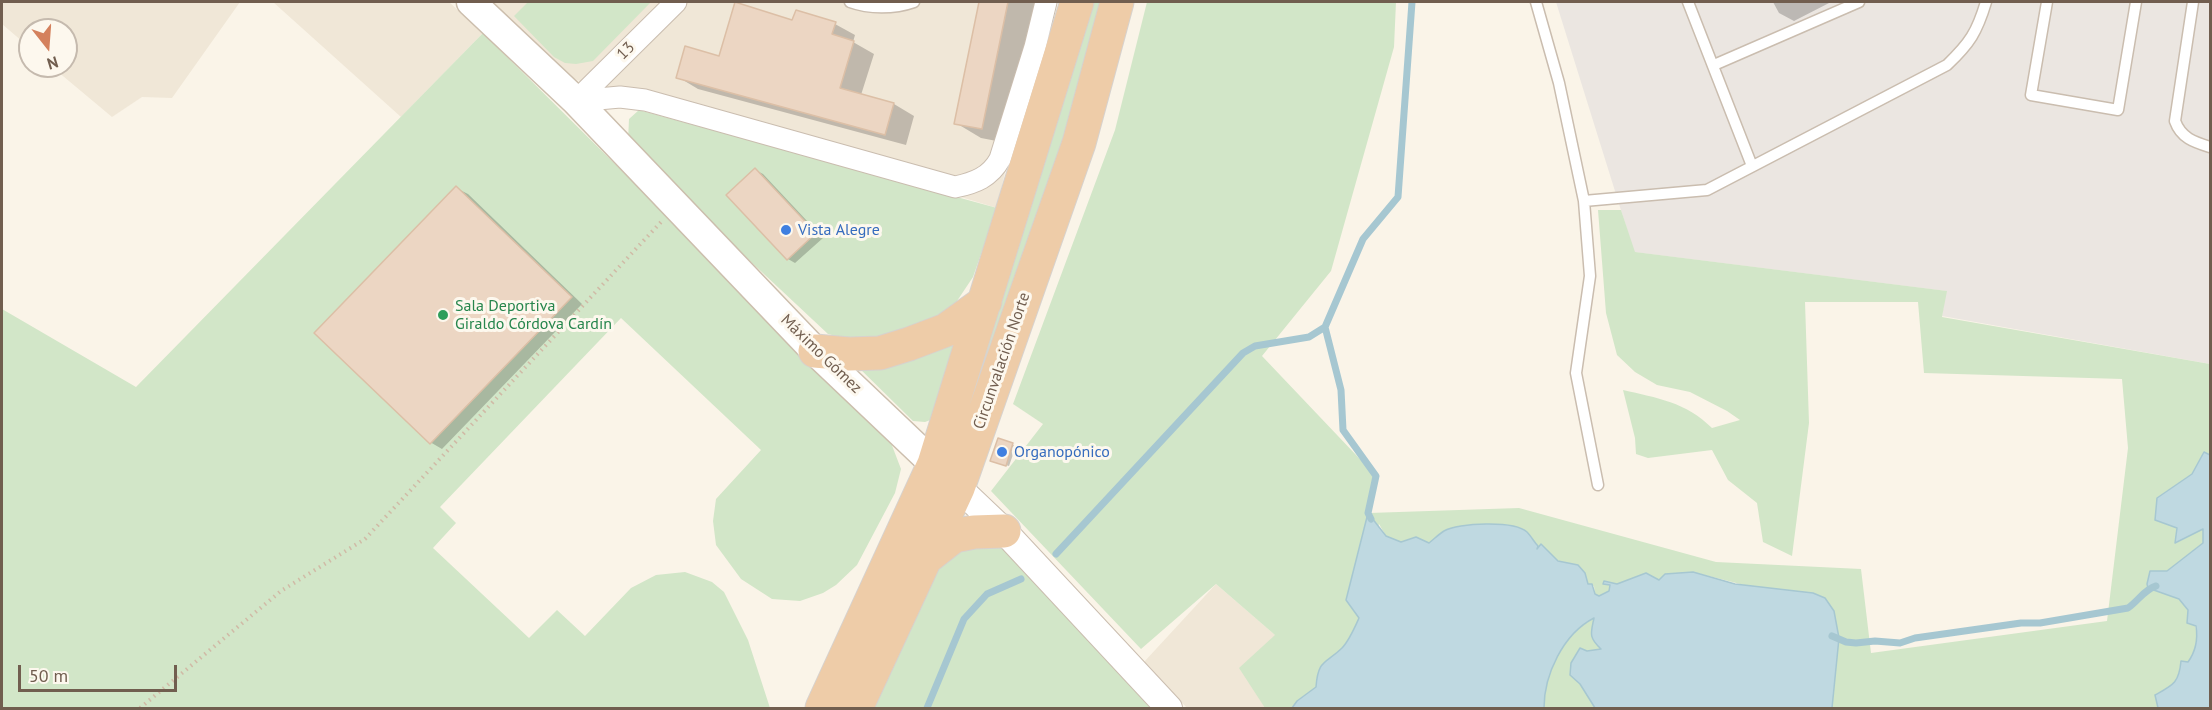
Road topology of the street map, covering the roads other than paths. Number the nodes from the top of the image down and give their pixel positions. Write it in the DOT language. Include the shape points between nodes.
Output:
graph roads {
  1 [pos="471,2"];
  2 [pos="676,2"];
  3 [pos="850,2"];
  4 [pos="914,2"];
  5 [pos="1046,2"];
  6 [pos="1077,2"];
  7 [pos="1117,2"];
  8 [pos="1536,2"];
  9 [pos="1688,2"];
  10 [pos="1859,2"];
  11 [pos="1986,2"];
  12 [pos="2047,2"];
  13 [pos="2136,2"];
  14 [pos="2193,2"];
  15 [pos="1714,65"];
  16 [pos="576,101"];
  17 [pos="2211,147"];
  18 [pos="1752,166"];
  19 [pos="1584,201"];
  20 [pos="985,302"];
  21 [pos="815,351"];
  22 [pos="934,464"];
  23 [pos="1598,485"];
  24 [pos="958,488"];
  25 [pos="1004,531"];
  26 [pos="926,558"];
  27 [pos="822,708"];
  28 [pos="856,708"];
  29 [pos="1169,708"];
  1 -- 16 [label="main road, Máximo Gómez"];
  2 -- 16 [label="street, 13"];
  3 -- 4 [label="lane" via="873,7"];
  5 -- 16 [label="street" via="1000,159 984,177 971,184 955,187 645,100"];
  6 -- 20 [label="highway, Circunvalación Norte"];
  7 -- 24 [label="highway, Circunvalación Norte" via="1079,143"];
  8 -- 19 [label="lane" via="1559,83"];
  9 -- 15 [label="lane"];
  10 -- 15 [label="lane"];
  11 -- 18 [label="lane" via="1968,45 1947,65"];
  12 -- 13 [label="lane" via="2031,96 2118,110"];
  14 -- 17 [label="lane" via="2175,121 2187,139"];
  15 -- 18 [label="lane"];
  16 -- 21 [label="main road, Máximo Gómez"];
  18 -- 19 [label="lane" via="1707,190"];
  19 -- 23 [label="lane" via="1590,276 1576,373"];
  20 -- 21 [label="highway" via="946,330 909,344 880,352"];
  20 -- 22 [label="highway, Circunvalación Norte"];
  21 -- 22 [label="main road, Máximo Gómez"];
  22 -- 24 [label="street, Máximo Gómez"];
  22 -- 27 [label="highway, Circunvalación Norte"];
  24 -- 25 [label="street, Máximo Gómez"];
  24 -- 26 [label="highway, Circunvalación Norte"];
  25 -- 26 [label="highway" via="954,536"];
  25 -- 29 [label="street, Máximo Gómez"];
  26 -- 28 [label="highway, Circunvalación Norte"];
}
